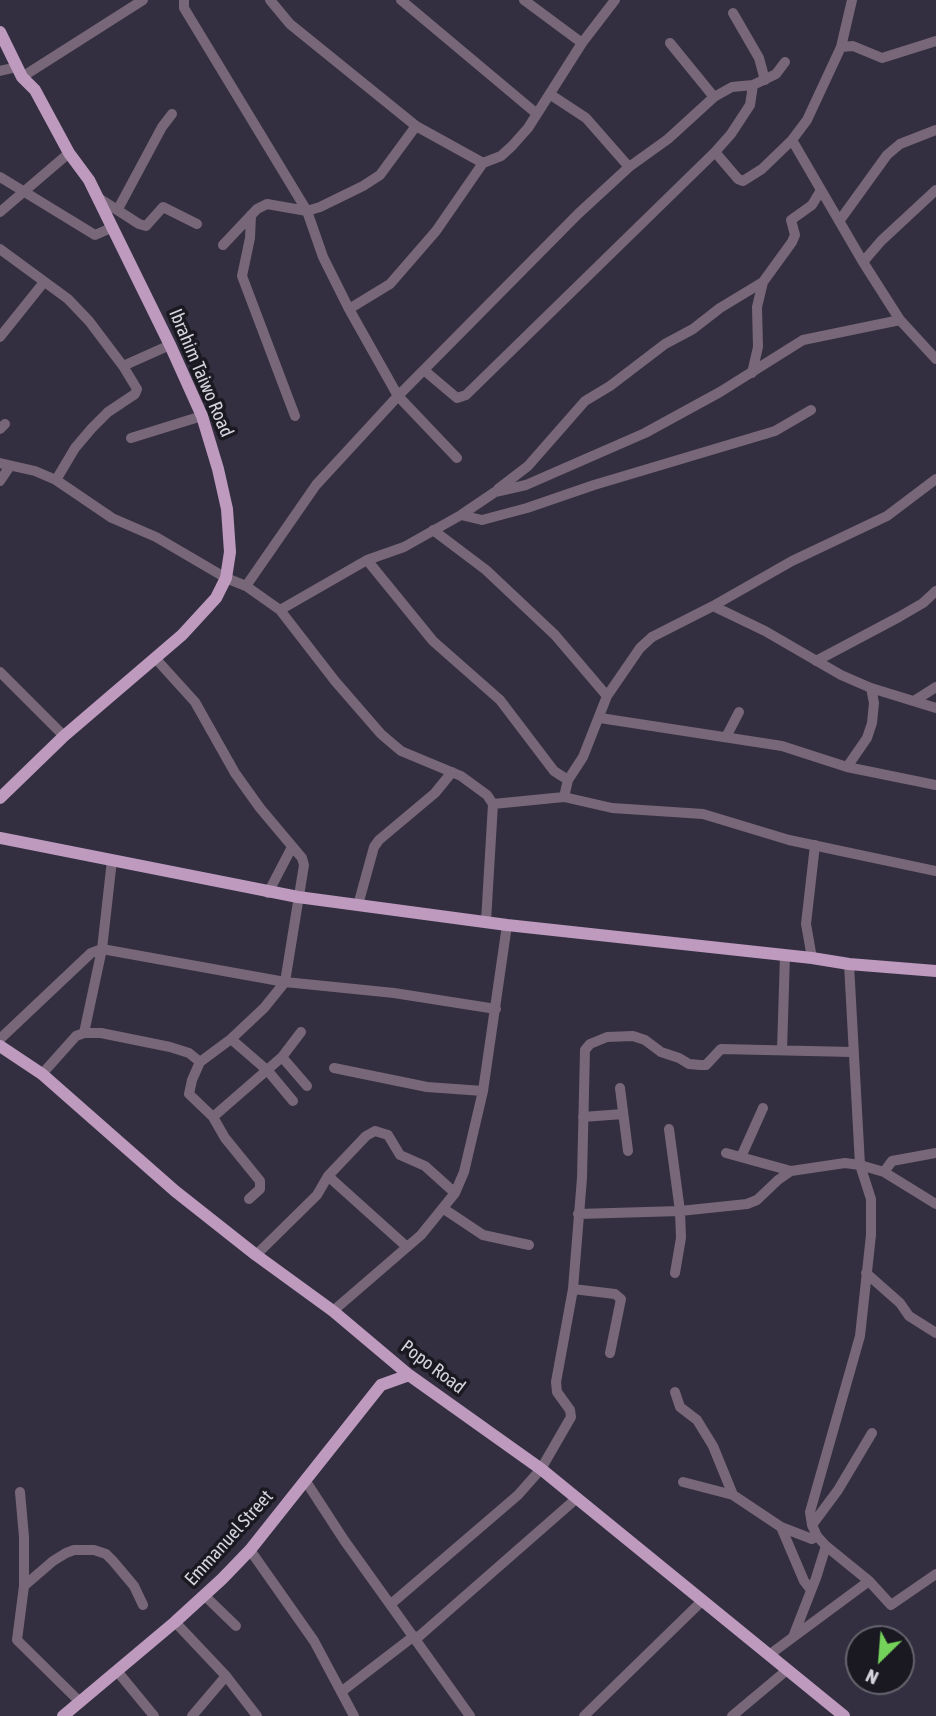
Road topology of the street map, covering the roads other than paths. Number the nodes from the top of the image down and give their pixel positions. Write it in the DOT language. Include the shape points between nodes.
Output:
graph roads {
  1 [pos="143,0"];
  2 [pos="184,0"];
  3 [pos="401,0"];
  4 [pos="524,0"];
  5 [pos="615,0"];
  6 [pos="852,0"];
  7 [pos="268,1"];
  8 [pos="733,13"];
  9 [pos="0,32"];
  10 [pos="936,41"];
  11 [pos="582,43"];
  12 [pos="670,43"];
  13 [pos="841,47"];
  14 [pos="785,62"];
  15 [pos="0,71"];
  16 [pos="20,72"];
  17 [pos="765,80"];
  18 [pos="753,85"];
  19 [pos="551,94"];
  20 [pos="714,97"];
  21 [pos="172,114"];
  22 [pos="537,114"];
  23 [pos="416,126"];
  24 [pos="936,130"];
  25 [pos="792,140"];
  26 [pos="715,152"];
  27 [pos="69,153"];
  28 [pos="483,163"];
  29 [pos="629,167"];
  30 [pos="0,177"];
  31 [pos="821,190"];
  32 [pos="936,190"];
  33 [pos="27,191"];
  34 [pos="97,197"];
  35 [pos="118,209"];
  36 [pos="307,211"];
  37 [pos="0,212"];
  38 [pos="251,215"];
  39 [pos="840,220"];
  40 [pos="197,224"];
  41 [pos="111,228"];
  42 [pos="223,245"];
  43 [pos="0,249"];
  44 [pos="863,262"];
  45 [pos="44,282"];
  46 [pos="762,282"];
  47 [pos="349,309"];
  48 [pos="900,320"];
  49 [pos="0,337"];
  50 [pos="170,345"];
  51 [pos="935,357"];
  52 [pos="123,366"];
  53 [pos="425,371"];
  54 [pos="752,373"];
  55 [pos="398,396"];
  56 [pos="811,410"];
  57 [pos="202,416"];
  58 [pos="295,416"];
  59 [pos="131,438"];
  60 [pos="457,458"];
  61 [pos="5,464"];
  62 [pos="936,479"];
  63 [pos="56,480"];
  64 [pos="0,481"];
  65 [pos="495,492"];
  66 [pos="461,515"];
  67 [pos="433,530"];
  68 [pos="367,560"];
  69 [pos="226,578"];
  70 [pos="247,586"];
  71 [pos="936,591"];
  72 [pos="713,606"];
  73 [pos="280,610"];
  74 [pos="156,659"];
  75 [pos="816,662"];
  76 [pos="0,672"];
  77 [pos="936,687"];
  78 [pos="871,688"];
  79 [pos="607,696"];
  80 [pos="914,701"];
  81 [pos="936,708"];
  82 [pos="739,712"];
  83 [pos="600,718"];
  84 [pos="64,736"];
  85 [pos="726,737"];
  86 [pos="847,767"];
  87 [pos="452,772"];
  88 [pos="568,780"];
  89 [pos="936,785"];
  90 [pos="0,797"];
  91 [pos="564,797"];
  92 [pos="493,804"];
  93 [pos="0,838"];
  94 [pos="815,845"];
  95 [pos="292,847"];
  96 [pos="112,860"];
  97 [pos="936,871"];
  98 [pos="268,893"];
  99 [pos="298,897"];
  100 [pos="358,905"];
  101 [pos="486,921"];
  102 [pos="507,925"];
  103 [pos="102,949"];
  104 [pos="785,955"];
  105 [pos="812,958"];
  106 [pos="849,964"];
  107 [pos="936,971"];
  108 [pos="285,982"];
  109 [pos="496,1009"];
  110 [pos="301,1032"];
  111 [pos="84,1033"];
  112 [pos="0,1039"];
  113 [pos="231,1039"];
  114 [pos="0,1046"];
  115 [pos="782,1050"];
  116 [pos="852,1052"];
  117 [pos="282,1058"];
  118 [pos="200,1062"];
  119 [pos="334,1068"];
  120 [pos="268,1071"];
  121 [pos="42,1074"];
  122 [pos="307,1086"];
  123 [pos="620,1088"];
  124 [pos="483,1091"];
  125 [pos="293,1101"];
  126 [pos="763,1108"];
  127 [pos="623,1114"];
  128 [pos="214,1117"];
  129 [pos="583,1117"];
  130 [pos="669,1129"];
  131 [pos="628,1151"];
  132 [pos="726,1153"];
  133 [pos="936,1153"];
  134 [pos="741,1157"];
  135 [pos="860,1165"];
  136 [pos="791,1171"];
  137 [pos="884,1172"];
  138 [pos="328,1176"];
  139 [pos="455,1193"];
  140 [pos="249,1199"];
  141 [pos="936,1204"];
  142 [pos="444,1209"];
  143 [pos="680,1211"];
  144 [pos="578,1214"];
  145 [pos="529,1245"];
  146 [pos="407,1247"];
  147 [pos="256,1255"];
  148 [pos="675,1273"];
  149 [pos="866,1273"];
  150 [pos="573,1289"];
  151 [pos="333,1311"];
  152 [pos="936,1333"];
  153 [pos="382,1353"];
  154 [pos="610,1353"];
  155 [pos="409,1375"];
  156 [pos="381,1385"];
  157 [pos="675,1392"];
  158 [pos="872,1433"];
  159 [pos="541,1469"];
  160 [pos="305,1480"];
  161 [pos="683,1482"];
  162 [pos="20,1492"];
  163 [pos="733,1495"];
  164 [pos="577,1498"];
  165 [pos="812,1525"];
  166 [pos="781,1527"];
  167 [pos="817,1536"];
  168 [pos="826,1546"];
  169 [pos="250,1549"];
  170 [pos="936,1574"];
  171 [pos="869,1581"];
  172 [pos="24,1586"];
  173 [pos="811,1590"];
  174 [pos="204,1595"];
  175 [pos="703,1600"];
  176 [pos="391,1604"];
  177 [pos="143,1605"];
  178 [pos="175,1622"];
  179 [pos="236,1626"];
  180 [pos="793,1637"];
  181 [pos="415,1638"];
  182 [pos="769,1655"];
  183 [pos="787,1670"];
  184 [pos="117,1671"];
  185 [pos="226,1676"];
  186 [pos="341,1692"];
  187 [pos="80,1702"];
  188 [pos="62,1716"];
  189 [pos="154,1716"];
  190 [pos="192,1716"];
  191 [pos="257,1716"];
  192 [pos="354,1716"];
  193 [pos="470,1716"];
  194 [pos="584,1716"];
  195 [pos="732,1716"];
  196 [pos="844,1716"];
  1 -- 16 [label="street"];
  2 -- 36 [label="street" via="184,8"];
  3 -- 22 [label="street"];
  4 -- 11 [label="street"];
  5 -- 11 [label="street"];
  6 -- 13 [label="street"];
  7 -- 23 [label="street"];
  8 -- 17 [label="street" via="759,58"];
  9 -- 16 [label="main road, Ibrahim Taiwo Road"];
  10 -- 13 [label="street" via="882,58 853,46"];
  11 -- 19 [label="street"];
  12 -- 20 [label="street"];
  13 -- 25 [label="street" via="807,120"];
  14 -- 17 [label="street"];
  15 -- 16 [label="street"];
  16 -- 27 [label="main road, Ibrahim Taiwo Road" via="35,90"];
  17 -- 18 [label="street"];
  18 -- 20 [label="street" via="732,87"];
  18 -- 26 [label="street" via="750,105"];
  19 -- 22 [label="street"];
  19 -- 29 [label="street" via="586,118"];
  20 -- 29 [label="street"];
  21 -- 35 [label="street"];
  22 -- 28 [label="street" via="501,156"];
  23 -- 28 [label="street"];
  23 -- 36 [label="street" via="380,176"];
  24 -- 39 [label="street" via="900,144 887,155"];
  25 -- 26 [label="street" via="743,181"];
  25 -- 31 [label="street"];
  26 -- 53 [label="street" via="466,395 457,398"];
  27 -- 33 [label="street"];
  27 -- 34 [label="main road, Ibrahim Taiwo Road"];
  28 -- 47 [label="street" via="436,231 390,284"];
  29 -- 53 [label="street"];
  30 -- 33 [label="street"];
  31 -- 39 [label="street"];
  31 -- 46 [label="street" via="812,205 791,220 795,235 789,249"];
  32 -- 44 [label="street"];
  33 -- 37 [label="street"];
  33 -- 41 [label="street" via="95,234"];
  34 -- 35 [label="street"];
  34 -- 41 [label="main road, Ibrahim Taiwo Road"];
  35 -- 40 [label="street" via="146,226 163,207"];
  36 -- 38 [label="street" via="267,204"];
  36 -- 47 [label="street"];
  38 -- 42 [label="street"];
  38 -- 58 [label="street" via="242,276"];
  39 -- 44 [label="street"];
  41 -- 50 [label="main road, Ibrahim Taiwo Road"];
  43 -- 45 [label="street"];
  44 -- 48 [label="street"];
  45 -- 49 [label="street"];
  45 -- 52 [label="street" via="89,321"];
  46 -- 54 [label="street"];
  46 -- 65 [label="street" via="584,401 528,466"];
  47 -- 55 [label="street"];
  48 -- 51 [label="street"];
  48 -- 54 [label="street" via="803,340"];
  50 -- 52 [label="street"];
  50 -- 57 [label="main road, Ibrahim Taiwo Road"];
  52 -- 63 [label="street" via="137,389 135,394 92,428"];
  53 -- 55 [label="street"];
  54 -- 65 [label="street" via="645,433 526,485"];
  55 -- 60 [label="street"];
  55 -- 70 [label="street" via="316,485"];
  56 -- 66 [label="street" via="775,431 527,508 482,520"];
  57 -- 59 [label="street"];
  57 -- 69 [label="main road, Ibrahim Taiwo Road" via="227,509 230,552"];
  61 -- 63 [label="street"];
  61 -- 64 [label="street"];
  62 -- 72 [label="street" via="887,516 792,561"];
  63 -- 69 [label="street" via="112,518 156,537"];
  65 -- 66 [label="street"];
  66 -- 67 [label="street"];
  67 -- 68 [label="street"];
  67 -- 79 [label="street" via="486,570 555,635"];
  68 -- 73 [label="street"];
  68 -- 88 [label="street" via="433,641 500,700 555,771"];
  69 -- 70 [label="street"];
  69 -- 74 [label="main road, Ibrahim Taiwo Road" via="216,598"];
  70 -- 73 [label="street"];
  71 -- 75 [label="street"];
  72 -- 75 [label="street"];
  72 -- 79 [label="street" via="652,637"];
  73 -- 87 [label="street" via="381,734 401,751"];
  74 -- 84 [label="main road, Ibrahim Taiwo Road"];
  74 -- 95 [label="street" via="195,702 235,773"];
  75 -- 78 [label="street"];
  76 -- 84 [label="street"];
  77 -- 80 [label="street"];
  78 -- 80 [label="street"];
  78 -- 86 [label="street" via="872,723"];
  79 -- 83 [label="street"];
  80 -- 81 [label="street"];
  82 -- 85 [label="street"];
  83 -- 85 [label="street"];
  83 -- 88 [label="street"];
  84 -- 90 [label="main road, Ibrahim Taiwo Road"];
  85 -- 86 [label="street" via="782,746"];
  86 -- 89 [label="street"];
  87 -- 92 [label="street" via="475,785"];
  87 -- 100 [label="street" via="374,847"];
  88 -- 91 [label="street"];
  91 -- 92 [label="street"];
  91 -- 94 [label="street" via="612,808 702,814"];
  92 -- 101 [label="street"];
  93 -- 96 [label="main road"];
  94 -- 97 [label="street"];
  94 -- 105 [label="street" via="806,924"];
  95 -- 98 [label="street"];
  95 -- 99 [label="street" via="304,865"];
  96 -- 98 [label="main road"];
  96 -- 103 [label="street"];
  98 -- 99 [label="main road"];
  99 -- 100 [label="main road"];
  99 -- 108 [label="street"];
  100 -- 101 [label="main road"];
  101 -- 102 [label="main road"];
  102 -- 104 [label="main road"];
  102 -- 109 [label="street"];
  103 -- 108 [label="street"];
  103 -- 111 [label="street"];
  103 -- 112 [label="street" via="91,953"];
  104 -- 105 [label="main road"];
  104 -- 115 [label="street"];
  105 -- 106 [label="main road"];
  106 -- 107 [label="main road"];
  106 -- 116 [label="street"];
  108 -- 109 [label="street"];
  108 -- 113 [label="street"];
  109 -- 124 [label="street"];
  110 -- 117 [label="street"];
  111 -- 118 [label="street" via="170,1047"];
  111 -- 121 [label="street"];
  113 -- 118 [label="street"];
  113 -- 120 [label="street"];
  114 -- 121 [label="main road, Popo Road"];
  115 -- 116 [label="street"];
  115 -- 129 [label="street" via="721,1049 706,1065 689,1065 633,1036 596,1039 585,1050"];
  116 -- 135 [label="street"];
  117 -- 120 [label="street"];
  117 -- 122 [label="street"];
  118 -- 128 [label="street" via="189,1094"];
  119 -- 124 [label="street" via="427,1087"];
  120 -- 125 [label="street"];
  120 -- 128 [label="street"];
  121 -- 147 [label="main road, Popo Road"];
  123 -- 127 [label="street"];
  124 -- 139 [label="street"];
  126 -- 134 [label="street"];
  127 -- 129 [label="street"];
  127 -- 131 [label="street"];
  128 -- 140 [label="street" via="260,1181 260,1189"];
  129 -- 144 [label="street"];
  130 -- 143 [label="street"];
  132 -- 134 [label="street"];
  133 -- 137 [label="street" via="892,1161"];
  134 -- 136 [label="street"];
  135 -- 136 [label="street"];
  135 -- 137 [label="street"];
  135 -- 149 [label="street" via="871,1199"];
  136 -- 143 [label="street" via="747,1204"];
  137 -- 141 [label="street"];
  138 -- 139 [label="street" via="375,1131 388,1135 400,1155 425,1166"];
  138 -- 146 [label="street"];
  138 -- 147 [label="street" via="317,1195"];
  139 -- 142 [label="street"];
  142 -- 145 [label="street" via="483,1235"];
  142 -- 146 [label="street"];
  143 -- 144 [label="street"];
  143 -- 148 [label="street"];
  144 -- 150 [label="street"];
  146 -- 151 [label="street"];
  147 -- 151 [label="main road, Popo Road"];
  149 -- 152 [label="street" via="909,1316"];
  149 -- 165 [label="street" via="860,1336 821,1466 810,1512"];
  150 -- 154 [label="street" via="615,1294 621,1299"];
  150 -- 159 [label="street" via="556,1382 571,1417"];
  151 -- 153 [label="main road, Popo Road"];
  153 -- 155 [label="main road, Popo Road"];
  153 -- 156 [label="main road" via="387,1367"];
  155 -- 156 [label="main road"];
  155 -- 159 [label="main road, Popo Road"];
  156 -- 160 [label="main road, Emmanuel Street"];
  157 -- 163 [label="street" via="680,1407 697,1420 713,1446"];
  158 -- 165 [label="street"];
  159 -- 164 [label="main road, Popo Road"];
  159 -- 176 [label="street" via="518,1495"];
  160 -- 169 [label="main road, Emmanuel Street"];
  160 -- 176 [label="street"];
  161 -- 163 [label="street"];
  162 -- 172 [label="street"];
  163 -- 166 [label="street"];
  164 -- 175 [label="main road, Popo Road"];
  164 -- 181 [label="street"];
  165 -- 167 [label="street"];
  166 -- 167 [label="street" via="812,1539"];
  166 -- 173 [label="street"];
  167 -- 168 [label="street"];
  168 -- 171 [label="street"];
  168 -- 173 [label="street"];
  169 -- 174 [label="main road, Emmanuel Street"];
  169 -- 186 [label="street" via="314,1641"];
  170 -- 171 [label="street" via="891,1605"];
  171 -- 180 [label="street"];
  172 -- 177 [label="street" via="65,1553 94,1550 113,1561"];
  172 -- 187 [label="street" via="17,1640"];
  173 -- 180 [label="street"];
  174 -- 178 [label="main road, Emmanuel Street"];
  174 -- 179 [label="street"];
  175 -- 182 [label="main road, Popo Road"];
  175 -- 194 [label="street"];
  176 -- 181 [label="street"];
  178 -- 184 [label="main road, Emmanuel Street"];
  178 -- 185 [label="street"];
  180 -- 182 [label="street"];
  181 -- 186 [label="street"];
  181 -- 193 [label="street"];
  182 -- 183 [label="main road, Popo Road"];
  183 -- 195 [label="street"];
  183 -- 196 [label="main road, Popo Road"];
  184 -- 187 [label="main road, Emmanuel Street"];
  184 -- 189 [label="street"];
  185 -- 190 [label="street"];
  185 -- 191 [label="street"];
  186 -- 192 [label="street"];
  187 -- 188 [label="main road, Emmanuel Street"];
}
